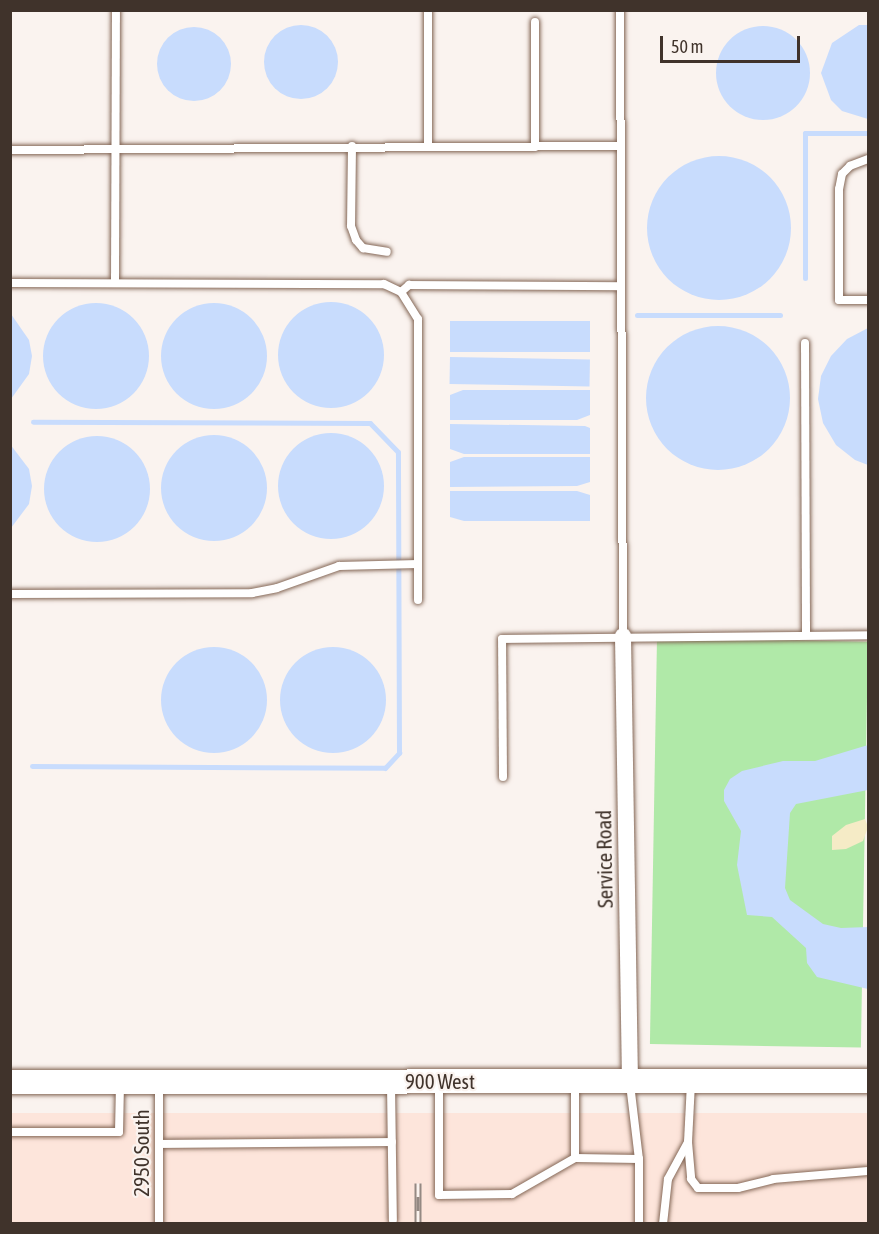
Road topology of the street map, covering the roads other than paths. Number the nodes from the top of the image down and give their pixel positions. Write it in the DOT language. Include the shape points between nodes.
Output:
graph roads {
  1 [pos="116,10"];
  2 [pos="428,10"];
  3 [pos="620,10"];
  4 [pos="535,22"];
  5 [pos="352,146"];
  6 [pos="621,146"];
  7 [pos="428,147"];
  8 [pos="535,147"];
  9 [pos="117,148"];
  10 [pos="10,150"];
  11 [pos="868,159"];
  12 [pos="387,252"];
  13 [pos="10,283"];
  14 [pos="115,283"];
  15 [pos="621,286"];
  16 [pos="401,292"];
  17 [pos="868,300"];
  18 [pos="805,342"];
  19 [pos="418,564"];
  20 [pos="10,594"];
  21 [pos="418,600"];
  22 [pos="806,635"];
  23 [pos="868,635"];
  24 [pos="622,636"];
  25 [pos="503,777"];
  26 [pos="575,1080"];
  27 [pos="630,1080"];
  28 [pos="691,1080"];
  29 [pos="392,1081"];
  30 [pos="439,1081"];
  31 [pos="868,1081"];
  32 [pos="10,1082"];
  33 [pos="120,1082"];
  34 [pos="159,1082"];
  35 [pos="10,1132"];
  36 [pos="392,1142"];
  37 [pos="688,1142"];
  38 [pos="159,1144"];
  39 [pos="575,1158"];
  40 [pos="639,1159"];
  41 [pos="868,1171"];
  42 [pos="393,1220"];
  43 [pos="159,1224"];
  44 [pos="639,1224"];
  45 [pos="663,1224"];
  1 -- 9 [label="lane"];
  2 -- 7 [label="lane"];
  3 -- 6 [label="lane"];
  4 -- 8 [label="lane"];
  5 -- 7 [label="lane"];
  5 -- 9 [label="lane"];
  5 -- 12 [label="lane" via="351,226 363,248"];
  6 -- 8 [label="lane"];
  6 -- 15 [label="lane"];
  7 -- 8 [label="lane"];
  9 -- 10 [label="lane"];
  9 -- 14 [label="lane"];
  11 -- 17 [label="lane" via="842,174 839,300"];
  13 -- 14 [label="lane"];
  14 -- 16 [label="lane" via="384,284"];
  15 -- 16 [label="lane" via="410,285"];
  15 -- 24 [label="lane"];
  16 -- 19 [label="lane" via="418,319"];
  18 -- 22 [label="lane"];
  19 -- 20 [label="lane" via="324,569 252,593"];
  19 -- 21 [label="lane"];
  22 -- 23 [label="lane"];
  22 -- 24 [label="lane"];
  24 -- 25 [label="lane" via="502,639"];
  24 -- 27 [label="street, Service Road"];
  26 -- 27 [label="main road, 900 West"];
  26 -- 30 [label="main road, 900 West"];
  26 -- 39 [label="lane"];
  27 -- 28 [label="main road, 900 West"];
  27 -- 40 [label="lane"];
  28 -- 31 [label="main road, 900 West"];
  28 -- 37 [label="lane"];
  29 -- 30 [label="main road, 900 West"];
  29 -- 34 [label="main road, 900 West"];
  29 -- 36 [label="lane"];
  30 -- 39 [label="lane" via="439,1195 512,1194"];
  32 -- 33 [label="main road, 900 West"];
  33 -- 34 [label="main road, 900 West"];
  33 -- 35 [label="lane" via="119,1132"];
  34 -- 38 [label="lane, 2950 South"];
  36 -- 38 [label="lane"];
  36 -- 42 [label="lane"];
  37 -- 41 [label="lane" via="691,1179 698,1188 738,1188 778,1179"];
  37 -- 45 [label="lane" via="668,1179"];
  38 -- 43 [label="lane, 2950 South"];
  39 -- 40 [label="lane"];
  40 -- 44 [label="lane"];
}
